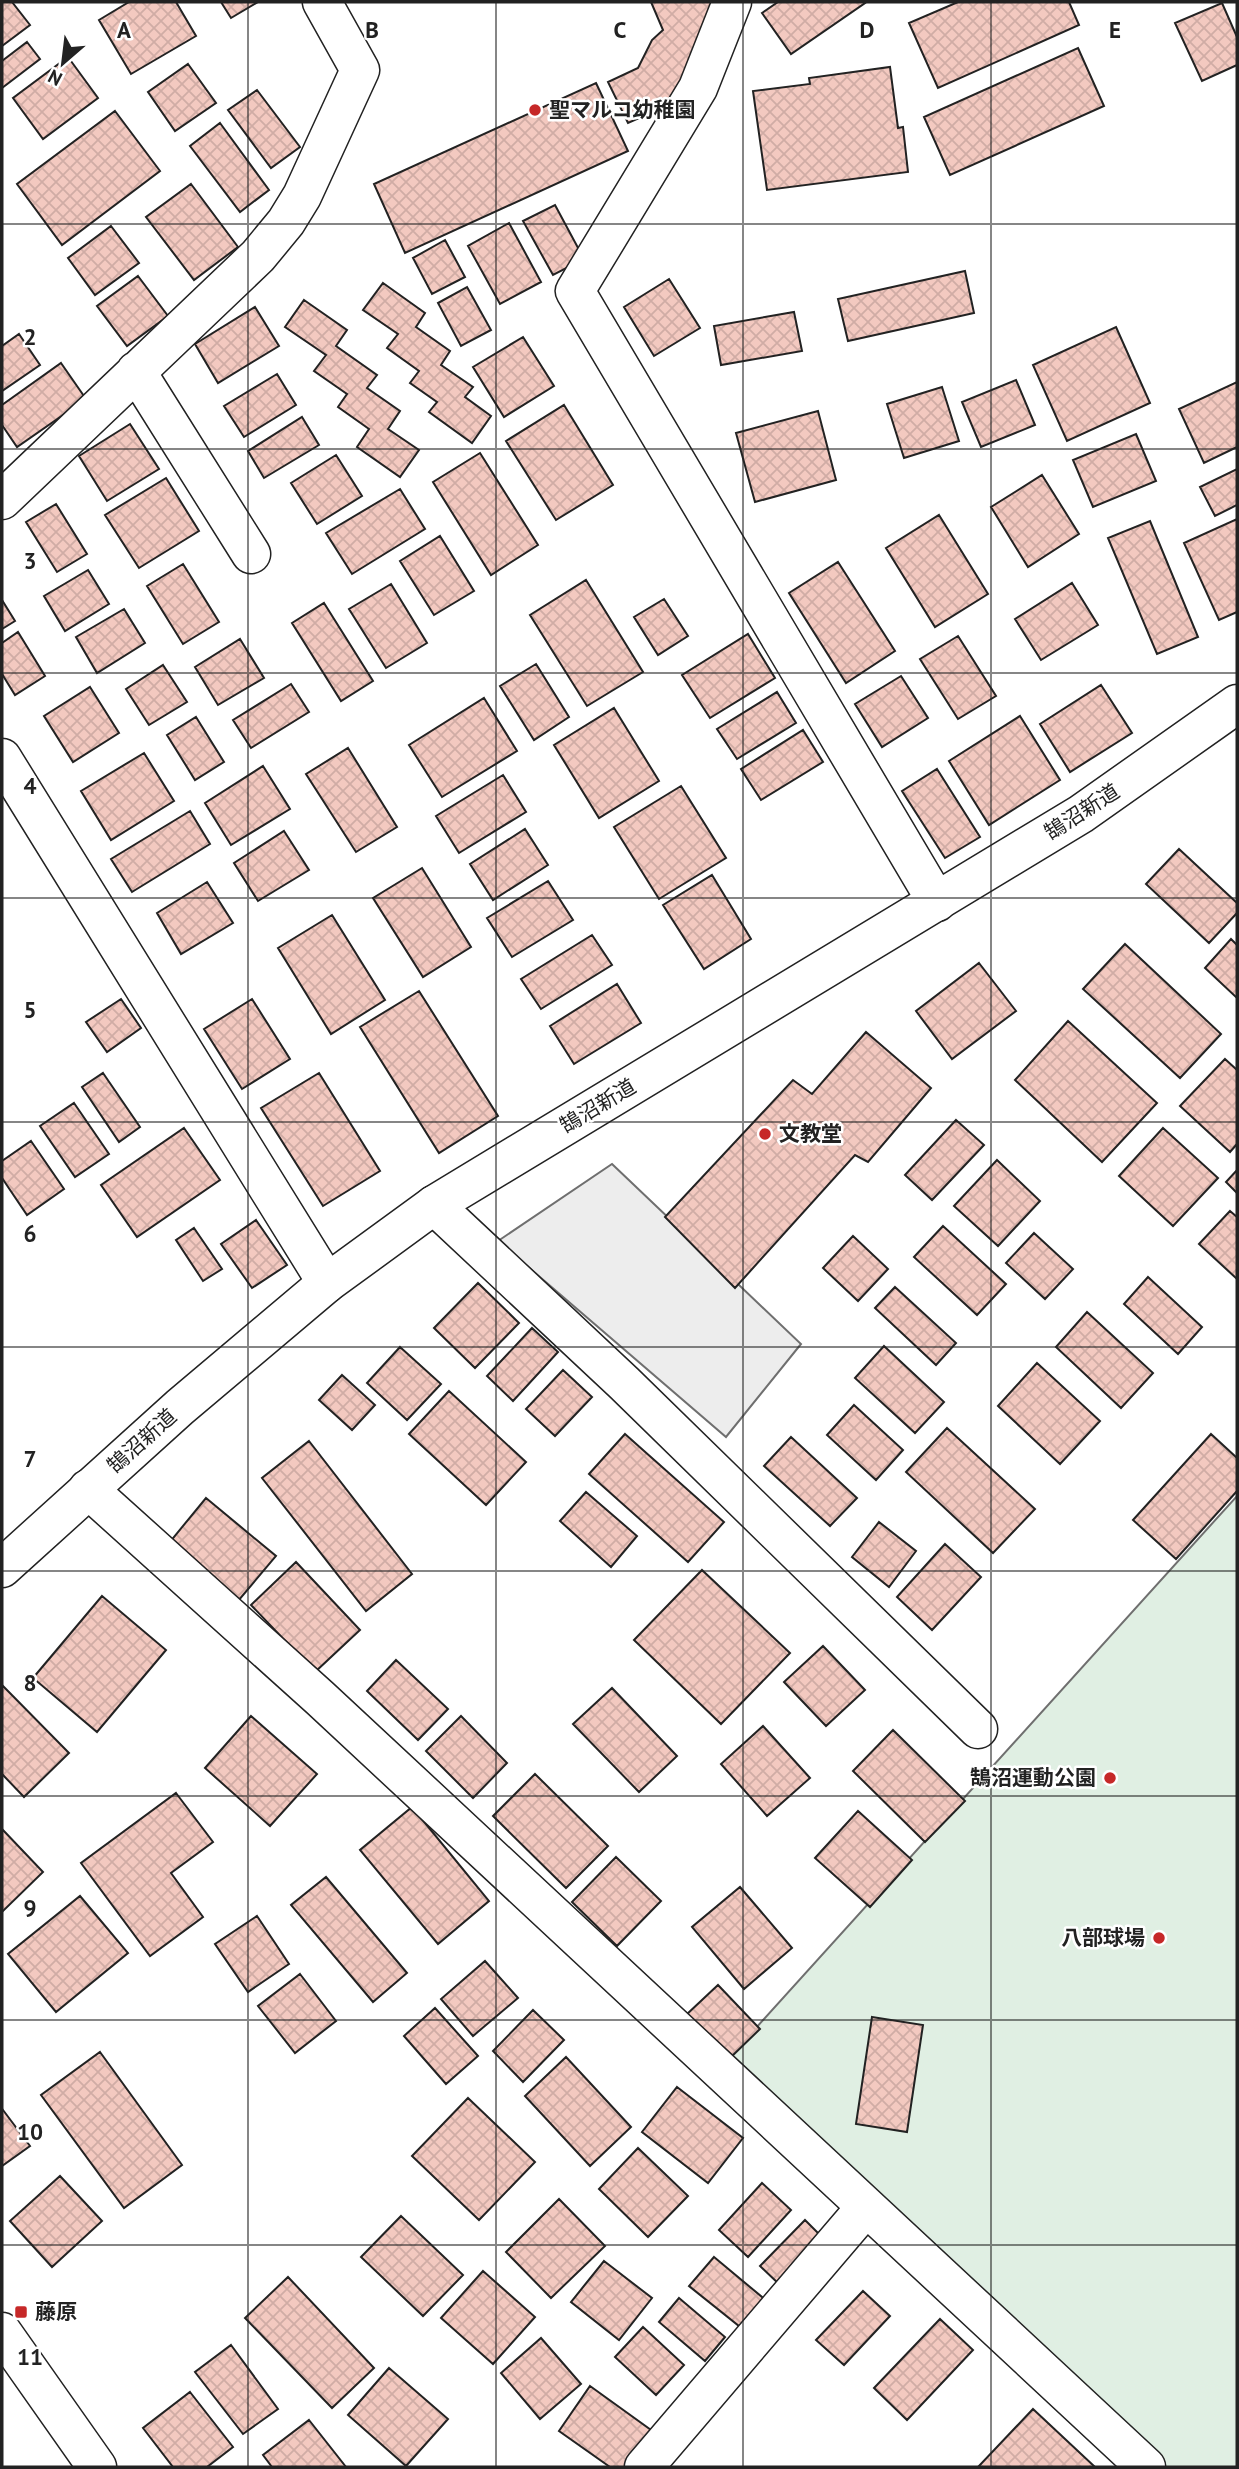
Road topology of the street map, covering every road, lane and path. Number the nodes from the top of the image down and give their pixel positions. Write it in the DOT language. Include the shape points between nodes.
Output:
graph roads {
  1 [pos="322,2"];
  2 [pos="732,2"];
  3 [pos="136,371"];
  4 [pos="2,500"];
  5 [pos="251,554"];
  6 [pos="1237,704"];
  7 [pos="2,758"];
  8 [pos="937,902"];
  9 [pos="434,1205"];
  10 [pos="327,1283"];
  11 [pos="88,1489"];
  12 [pos="2,1568"];
  13 [pos="978,1729"];
  14 [pos="866,2207"];
  15 [pos="2,2332"];
  16 [pos="97,2467"];
  17 [pos="644,2467"];
  18 [pos="1146,2467"];
  1 -- 3 [label="street" via="360,70 302,196 258,256"];
  2 -- 8 [label="street" via="698,88 575,291"];
  3 -- 4 [label="street"];
  3 -- 5 [label="street"];
  6 -- 8 [label="street, 鵠沼新道" via="1081,814"];
  7 -- 10 [label="street"];
  8 -- 9 [label="street, 鵠沼新道"];
  9 -- 10 [label="street, 鵠沼新道"];
  9 -- 13 [label="street" via="624,1383"];
  10 -- 11 [label="street, 鵠沼新道"];
  11 -- 12 [label="street, 鵠沼新道"];
  11 -- 14 [label="street" via="320,1698"];
  14 -- 17 [label="street"];
  14 -- 18 [label="street"];
  15 -- 16 [label="street"];
}
